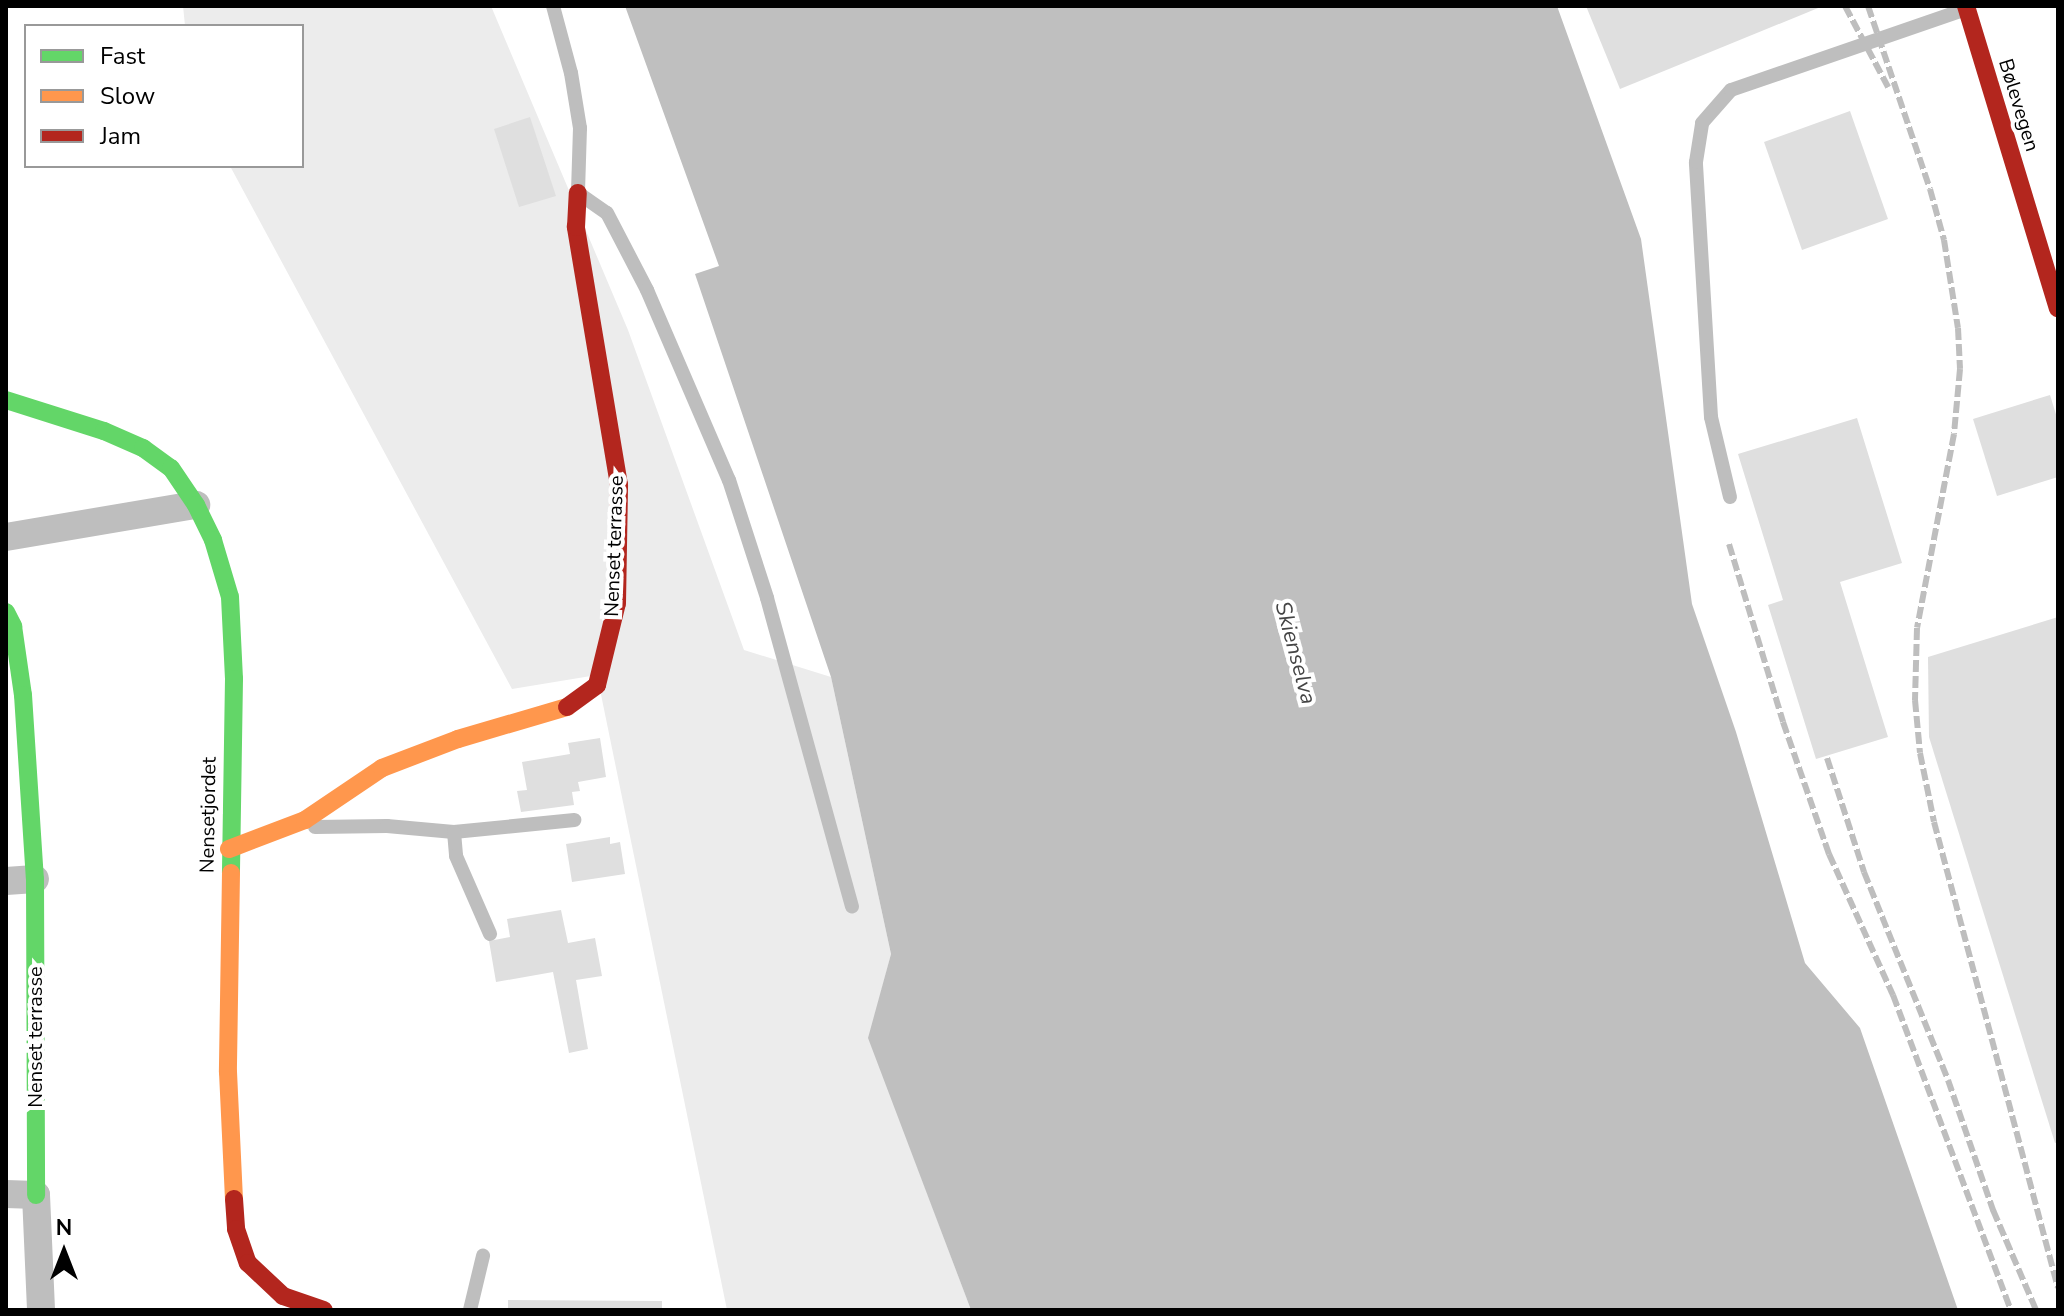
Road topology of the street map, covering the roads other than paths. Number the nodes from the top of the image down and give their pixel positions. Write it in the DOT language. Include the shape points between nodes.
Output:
graph roads {
  1 [pos="553,6"];
  2 [pos="1966,7"];
  3 [pos="578,193"];
  4 [pos="2058,308"];
  5 [pos="6,400"];
  6 [pos="1730,497"];
  7 [pos="196,505"];
  8 [pos="6,537"];
  9 [pos="6,612"];
  10 [pos="305,820"];
  11 [pos="574,820"];
  12 [pos="454,832"];
  13 [pos="229,849"];
  14 [pos="35,879"];
  15 [pos="6,881"];
  16 [pos="852,907"];
  17 [pos="490,934"];
  18 [pos="6,1194"];
  19 [pos="36,1195"];
  20 [pos="483,1256"];
  21 [pos="41,1310"];
  22 [pos="324,1310"];
  23 [pos="470,1310"];
  1 -- 3 [label="lane" via="580,128"];
  2 -- 4 [label="street, Bølevegen"];
  2 -- 6 [label="lane" via="1731,90 1702,123 1696,162 1711,417"];
  3 -- 10 [label="street, Nenset terrasse" via="576,227 619,485 617,603 597,685 578,702 545,716 458,739 382,768"];
  3 -- 16 [label="lane" via="607,213 647,290 729,480"];
  5 -- 7 [label="street, Nensetjordet" via="143,448 171,468"];
  7 -- 8 [label="street"];
  7 -- 13 [label="street, Nensetjordet" via="230,597 234,679"];
  9 -- 14 [label="street, Nenset terrasse" via="13,626 23,695"];
  10 -- 12 [label="lane" via="315,827"];
  10 -- 13 [label="street, Nenset terrasse"];
  11 -- 12 [label="lane"];
  12 -- 17 [label="lane" via="456,856"];
  13 -- 22 [label="street, Nensetjordet" via="228,1072 240,1247 248,1263 283,1296"];
  14 -- 15 [label="street"];
  14 -- 19 [label="street, Nenset terrasse"];
  18 -- 19 [label="street"];
  19 -- 21 [label="street, Nenset terrasse"];
  20 -- 23 [label="lane"];
}
